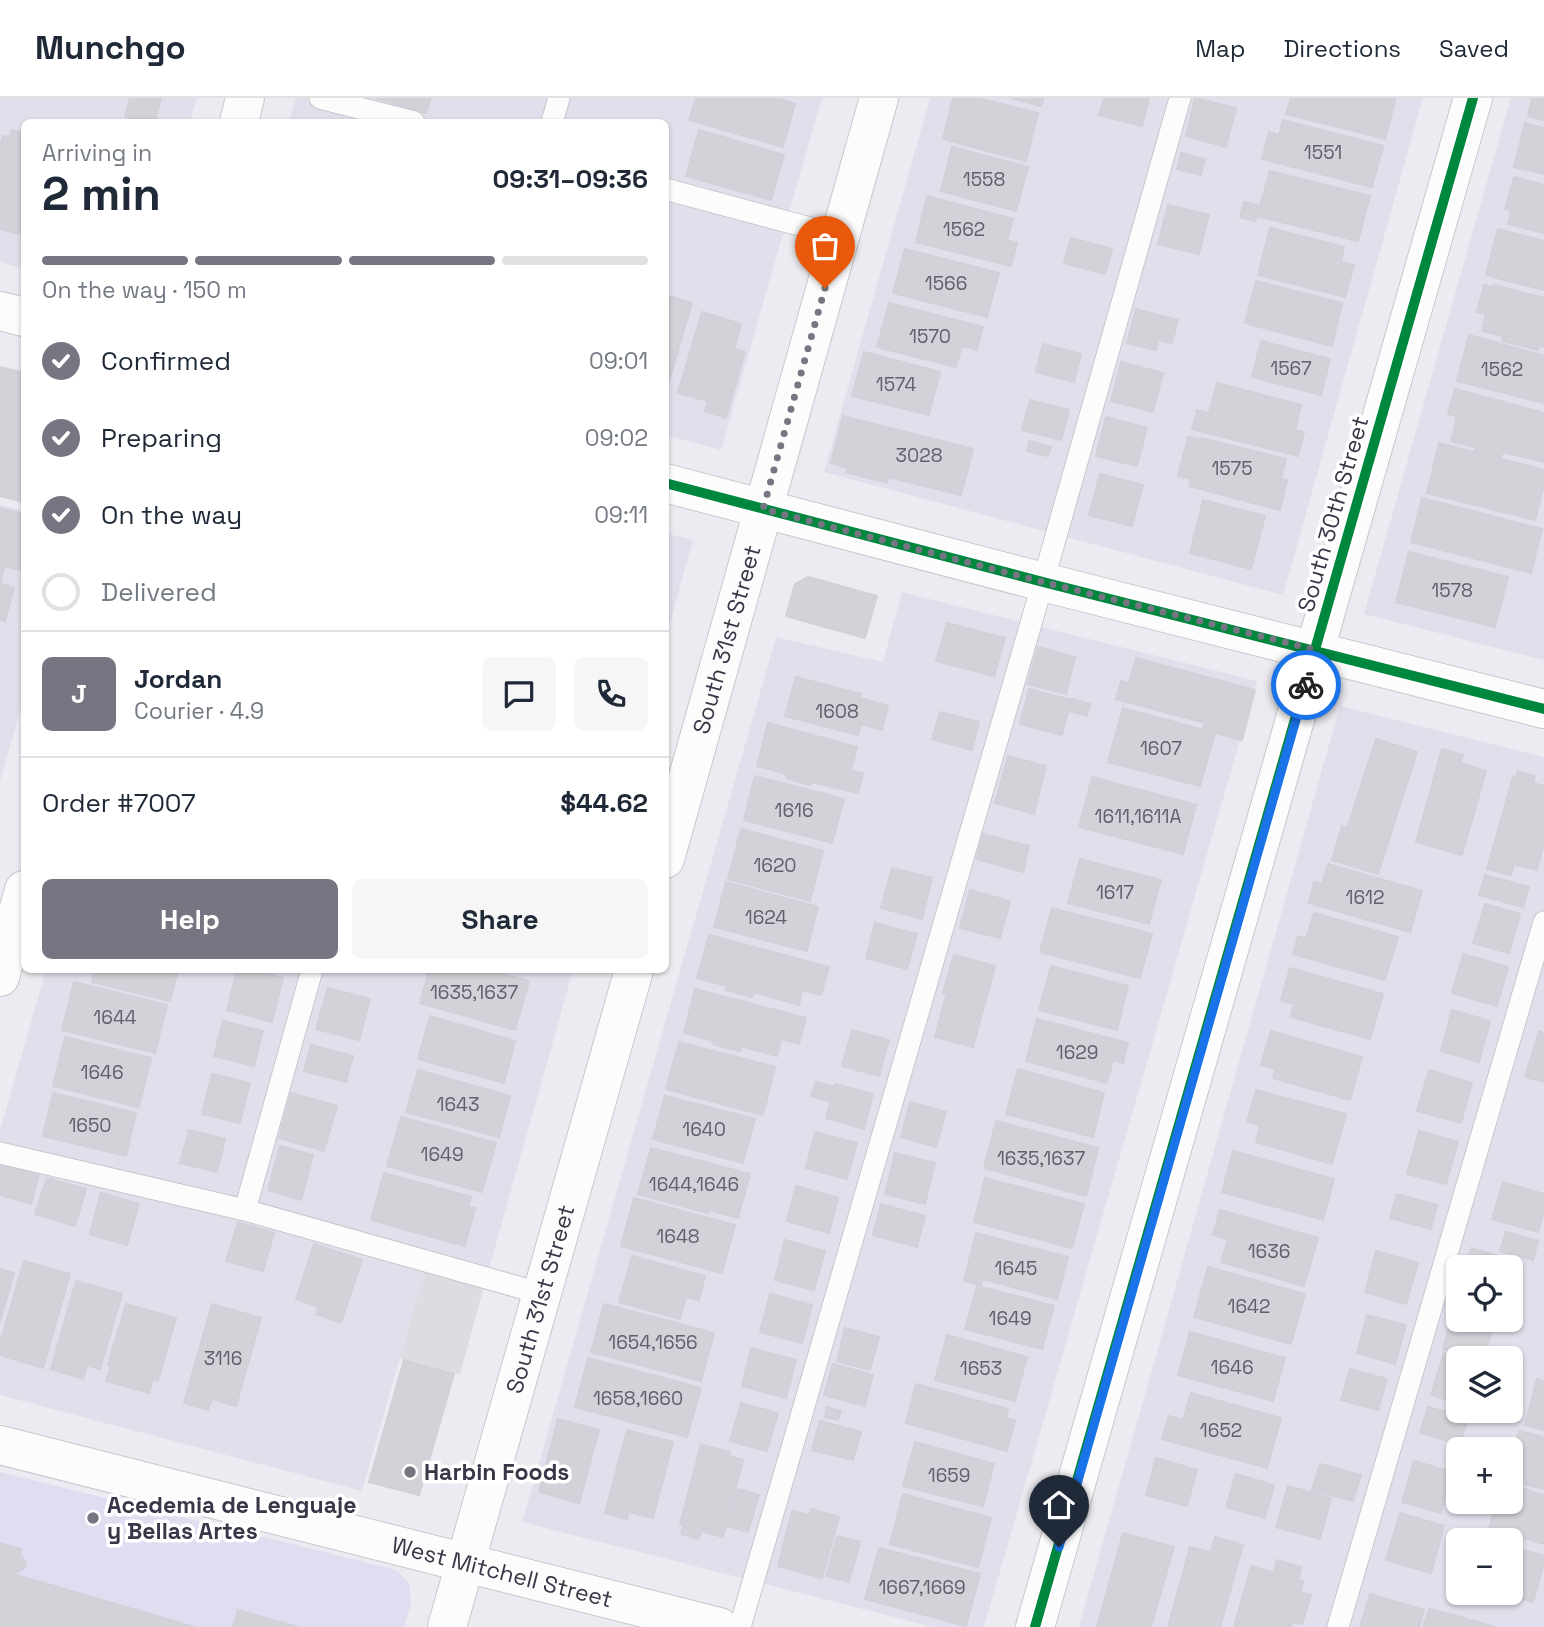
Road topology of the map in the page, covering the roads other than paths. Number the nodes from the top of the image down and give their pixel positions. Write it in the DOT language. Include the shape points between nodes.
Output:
graph roads {
  1 [pos="246,98"];
  2 [pos="320,98"];
  3 [pos="559,98"];
  4 [pos="879,98"];
  5 [pos="1180,98"];
  6 [pos="1473,98"];
  7 [pos="240,119"];
  8 [pos="402,119"];
  9 [pos="553,119"];
  10 [pos="669,190"];
  11 [pos="840,236"];
  12 [pos="0,311"];
  13 [pos="21,316"];
  14 [pos="669,484"];
  15 [pos="763,509"];
  16 [pos="1043,582"];
  17 [pos="1316,650"];
  18 [pos="1544,709"];
  19 [pos="669,845"];
  20 [pos="21,901"];
  21 [pos="1544,922"];
  22 [pos="311,973"];
  23 [pos="633,973"];
  24 [pos="0,977"];
  25 [pos="0,1153"];
  26 [pos="245,1210"];
  27 [pos="543,1294"];
  28 [pos="0,1445"];
  29 [pos="466,1564"];
  30 [pos="447,1627"];
  31 [pos="719,1627"];
  32 [pos="740,1627"];
  33 [pos="1035,1627"];
  34 [pos="1338,1627"];
  1 -- 7 [label="street"];
  2 -- 8 [label="lane"];
  3 -- 9 [label="lane"];
  4 -- 11 [label="street, South 31st Street"];
  5 -- 16 [label="lane"];
  6 -- 17 [label="street, South 30th Street"];
  10 -- 11 [label="lane"];
  11 -- 15 [label="street, South 31st Street"];
  12 -- 13 [label="street"];
  14 -- 15 [label="street"];
  15 -- 16 [label="street"];
  15 -- 19 [label="street, South 31st Street"];
  16 -- 17 [label="street"];
  16 -- 32 [label="lane"];
  17 -- 18 [label="street"];
  17 -- 33 [label="street, South 30th Street"];
  20 -- 24 [label="street"];
  21 -- 34 [label="lane"];
  22 -- 26 [label="lane"];
  23 -- 27 [label="street, South 31st Street"];
  25 -- 26 [label="lane"];
  26 -- 27 [label="lane"];
  27 -- 29 [label="street, South 31st Street"];
  28 -- 29 [label="street, West Mitchell Street"];
  29 -- 30 [label="street, South 31st Street"];
  29 -- 31 [label="street, West Mitchell Street"];
}
